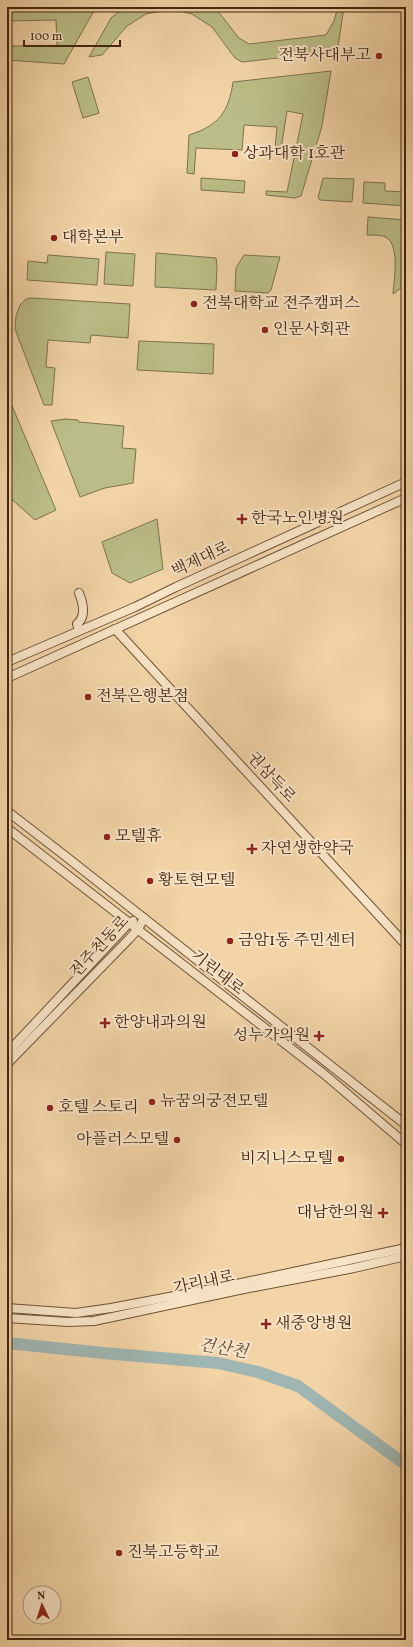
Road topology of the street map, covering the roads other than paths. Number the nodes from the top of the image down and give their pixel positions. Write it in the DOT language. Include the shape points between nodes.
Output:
graph roads {
  1 [pos="406,482"];
  2 [pos="406,498"];
  3 [pos="80,593"];
  4 [pos="115,629"];
  5 [pos="79,630"];
  6 [pos="7,662"];
  7 [pos="7,678"];
  8 [pos="7,811"];
  9 [pos="7,828"];
  10 [pos="144,918"];
  11 [pos="129,923"];
  12 [pos="138,929"];
  13 [pos="406,945"];
  14 [pos="7,1052"];
  15 [pos="7,1064"];
  16 [pos="406,1125"];
  17 [pos="406,1144"];
  18 [pos="406,1248"];
  19 [pos="406,1256"];
  20 [pos="7,1308"];
  21 [pos="7,1318"];
  1 -- 5 [label="street, 백제대로" via="135,607"];
  2 -- 4 [label="street, 백제대로"];
  3 -- 5 [label="street" via="83,612 77,624"];
  4 -- 7 [label="street, 백제대로"];
  4 -- 13 [label="street, 권삼득로"];
  5 -- 6 [label="street, 백제대로"];
  8 -- 10 [label="street, 기린대로"];
  9 -- 11 [label="street, 기린대로"];
  10 -- 11 [label="street, 전주천동로"];
  10 -- 12 [label="street, 전주천동로"];
  10 -- 16 [label="street, 기린대로"];
  11 -- 12 [label="street, 기린대로"];
  11 -- 14 [label="street, 전주천동로"];
  12 -- 15 [label="street, 전주천동로"];
  12 -- 17 [label="street, 기린대로" via="324,1074"];
  18 -- 20 [label="street, 가리내로" via="230,1286 111,1308 76,1313"];
  19 -- 21 [label="street, 가리내로" via="94,1320 68,1322"];
}
